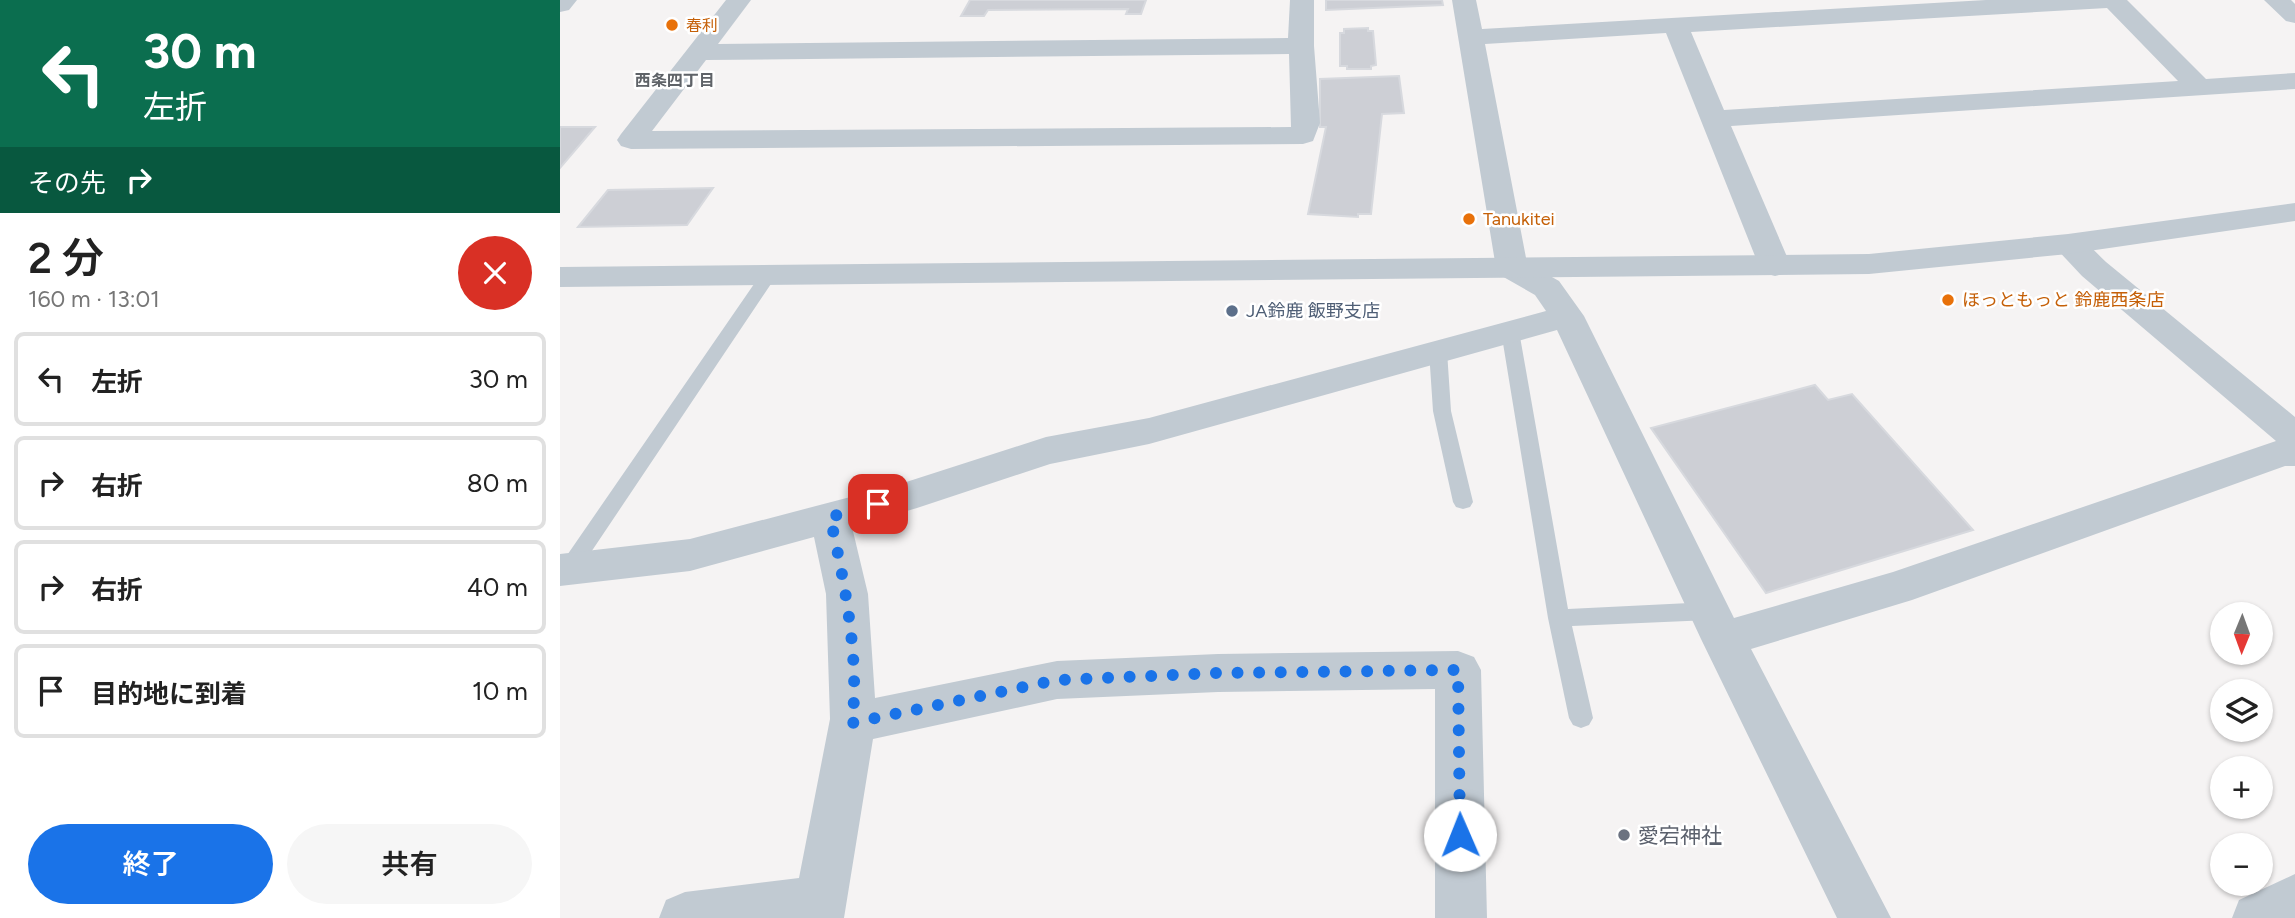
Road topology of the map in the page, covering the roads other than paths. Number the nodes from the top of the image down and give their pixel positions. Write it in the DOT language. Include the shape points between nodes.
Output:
graph roads {
  1 [pos="565,0"];
  2 [pos="738,0"];
  3 [pos="1302,0"];
  4 [pos="1464,0"];
  5 [pos="2113,0"];
  6 [pos="2276,0"];
  7 [pos="560,5"];
  8 [pos="2295,16"];
  9 [pos="1676,26"];
  10 [pos="1472,37"];
  11 [pos="1301,46"];
  12 [pos="699,52"];
  13 [pos="2295,80"];
  14 [pos="2201,89"];
  15 [pos="1715,119"];
  16 [pos="2295,212"];
  17 [pos="2068,244"];
  18 [pos="1775,266"];
  19 [pos="1512,268"];
  20 [pos="769,275"];
  21 [pos="560,277"];
  22 [pos="1567,316"];
  23 [pos="1510,331"];
  24 [pos="1438,351"];
  25 [pos="2295,437"];
  26 [pos="2295,452"];
  27 [pos="1463,502"];
  28 [pos="830,517"];
  29 [pos="564,570"];
  30 [pos="1559,618"];
  31 [pos="1716,625"];
  32 [pos="1581,718"];
  33 [pos="852,723"];
  34 [pos="2295,900"];
  35 [pos="820,910"];
  36 [pos="685,918"];
  37 [pos="1461,918"];
  38 [pos="1865,918"];
  39 [pos="2258,918"];
  1 -- 7 [label="street"];
  2 -- 12 [label="street"];
  3 -- 11 [label="street"];
  4 -- 10 [label="street"];
  5 -- 9 [label="street"];
  5 -- 14 [label="street"];
  6 -- 8 [label="street"];
  9 -- 10 [label="street"];
  9 -- 15 [label="street"];
  10 -- 19 [label="street"];
  11 -- 12 [label="street"];
  11 -- 12 [label="street" via="1303,135 631,140"];
  13 -- 14 [label="street"];
  14 -- 15 [label="street"];
  15 -- 18 [label="street"];
  16 -- 17 [label="street"];
  17 -- 18 [label="street" via="1870,264"];
  17 -- 25 [label="street"];
  18 -- 19 [label="street"];
  19 -- 20 [label="street"];
  19 -- 22 [label="street" via="1547,288"];
  20 -- 21 [label="street"];
  20 -- 29 [label="lane"];
  22 -- 23 [label="street"];
  22 -- 31 [label="street"];
  23 -- 24 [label="street"];
  23 -- 30 [label="lane"];
  24 -- 27 [label="lane" via="1442,411"];
  24 -- 28 [label="street" via="1149,431 1046,451"];
  26 -- 31 [label="street" via="2269,457 1897,588"];
  28 -- 29 [label="street" via="691,555"];
  28 -- 33 [label="street" via="847,594"];
  30 -- 31 [label="lane"];
  30 -- 32 [label="lane"];
  31 -- 38 [label="street"];
  33 -- 35 [label="street"];
  33 -- 37 [label="street" via="1057,680 1458,670"];
  34 -- 39 [label="street"];
  35 -- 36 [label="street"];
}
